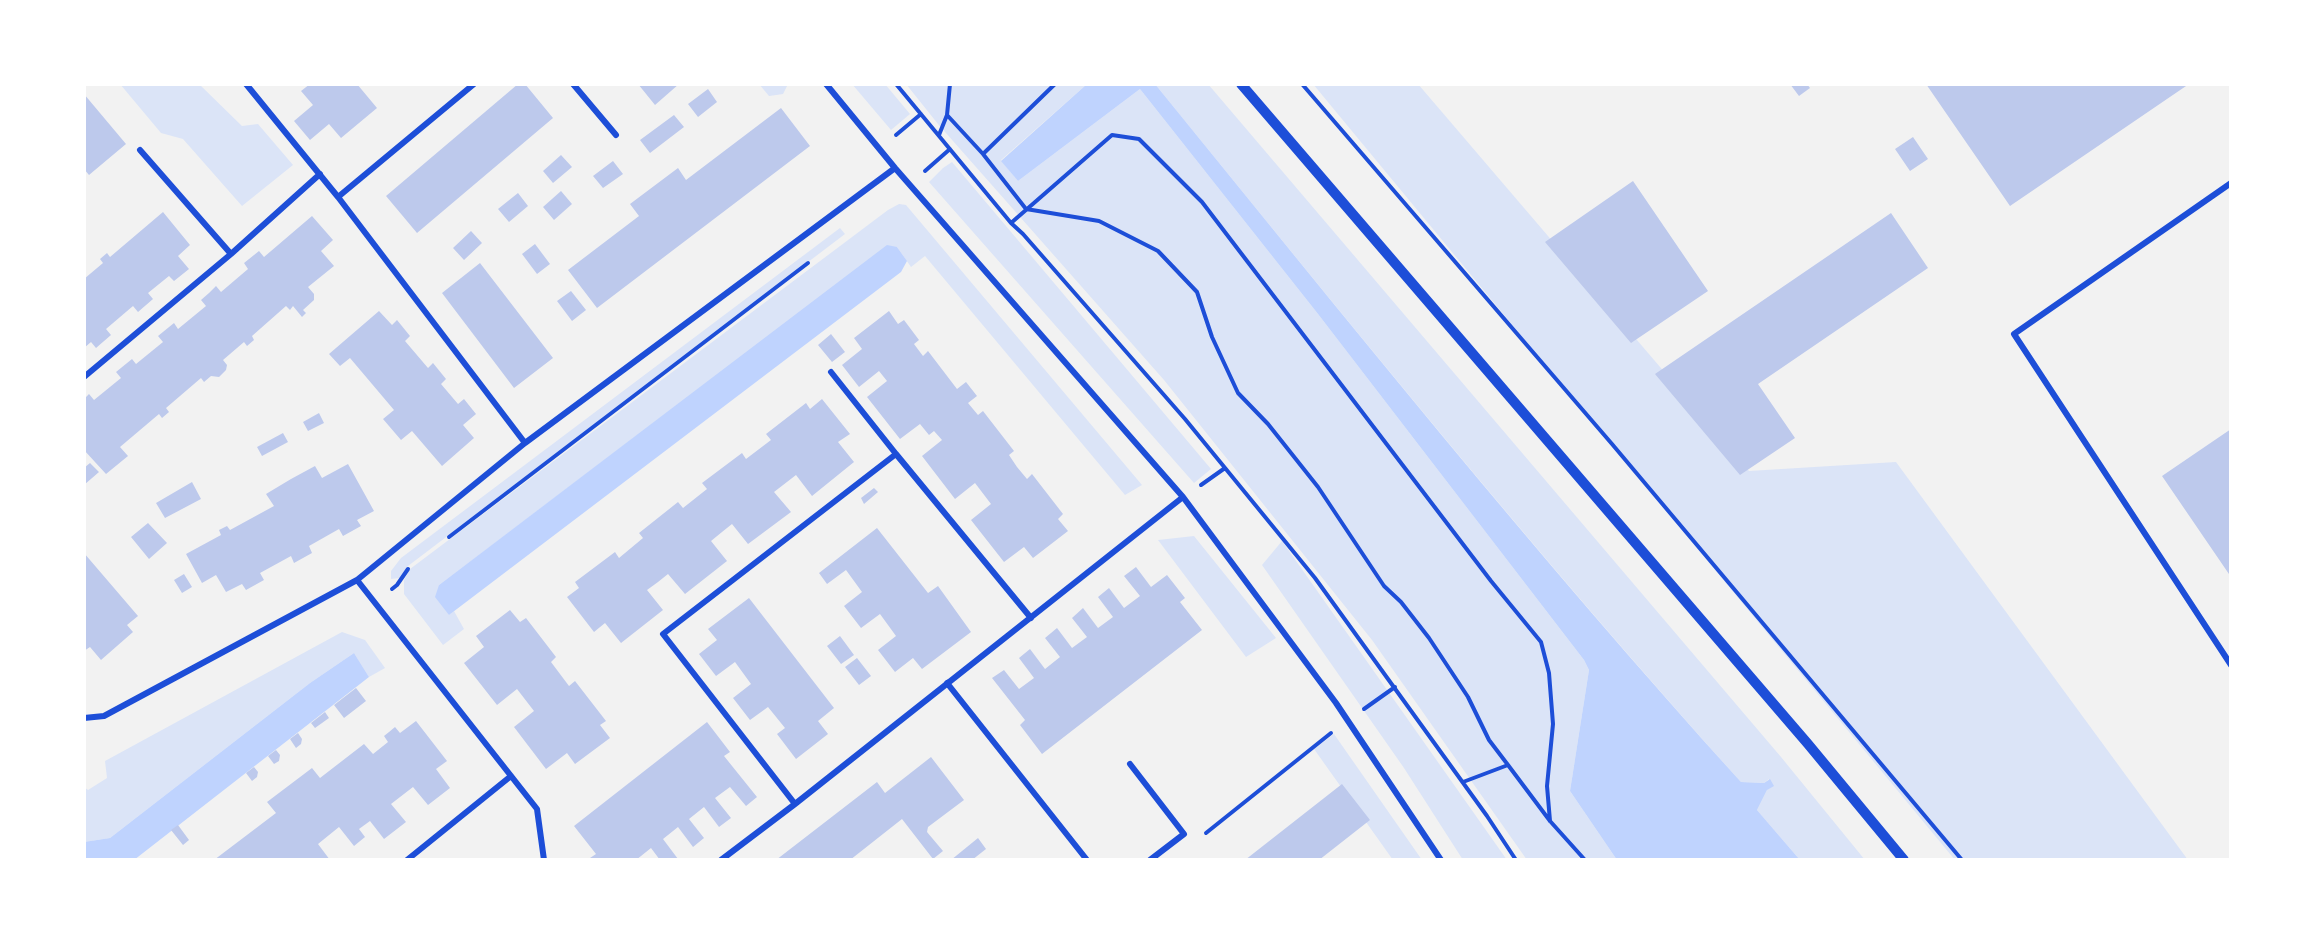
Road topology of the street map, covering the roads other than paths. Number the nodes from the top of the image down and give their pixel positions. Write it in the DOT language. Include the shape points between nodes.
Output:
graph roads {
  1 [pos="246,84"];
  2 [pos="474,84"];
  3 [pos="573,84"];
  4 [pos="826,84"];
  5 [pos="1242,84"];
  6 [pos="616,135"];
  7 [pos="140,150"];
  8 [pos="895,168"];
  9 [pos="320,174"];
  10 [pos="2231,183"];
  11 [pos="338,197"];
  12 [pos="231,254"];
  13 [pos="831,372"];
  14 [pos="84,377"];
  15 [pos="525,443"];
  16 [pos="896,454"];
  17 [pos="1183,497"];
  18 [pos="357,580"];
  19 [pos="1031,618"];
  20 [pos="2231,665"];
  21 [pos="947,683"];
  22 [pos="84,718"];
  23 [pos="1130,764"];
  24 [pos="511,776"];
  25 [pos="795,804"];
  26 [pos="407,860"];
  27 [pos="544,860"];
  28 [pos="721,860"];
  29 [pos="1087,860"];
  30 [pos="1150,860"];
  31 [pos="1441,860"];
  32 [pos="1904,860"];
  1 -- 9 [label="street"];
  2 -- 11 [label="street"];
  3 -- 6 [label="street"];
  4 -- 8 [label="street"];
  5 -- 32 [label="street"];
  7 -- 12 [label="street"];
  8 -- 15 [label="street"];
  8 -- 17 [label="street"];
  9 -- 11 [label="street"];
  9 -- 12 [label="street"];
  10 -- 20 [label="street" via="2014,334"];
  11 -- 15 [label="street"];
  12 -- 14 [label="street"];
  13 -- 16 [label="street"];
  15 -- 18 [label="street"];
  16 -- 19 [label="street"];
  16 -- 25 [label="street" via="663,634"];
  17 -- 19 [label="street"];
  17 -- 31 [label="street" via="1348,720"];
  18 -- 22 [label="street" via="104,716"];
  18 -- 24 [label="street"];
  19 -- 21 [label="street"];
  21 -- 25 [label="street"];
  21 -- 29 [label="street"];
  23 -- 30 [label="street" via="1184,834"];
  24 -- 26 [label="street"];
  24 -- 27 [label="street" via="537,809"];
  25 -- 28 [label="street"];
}
